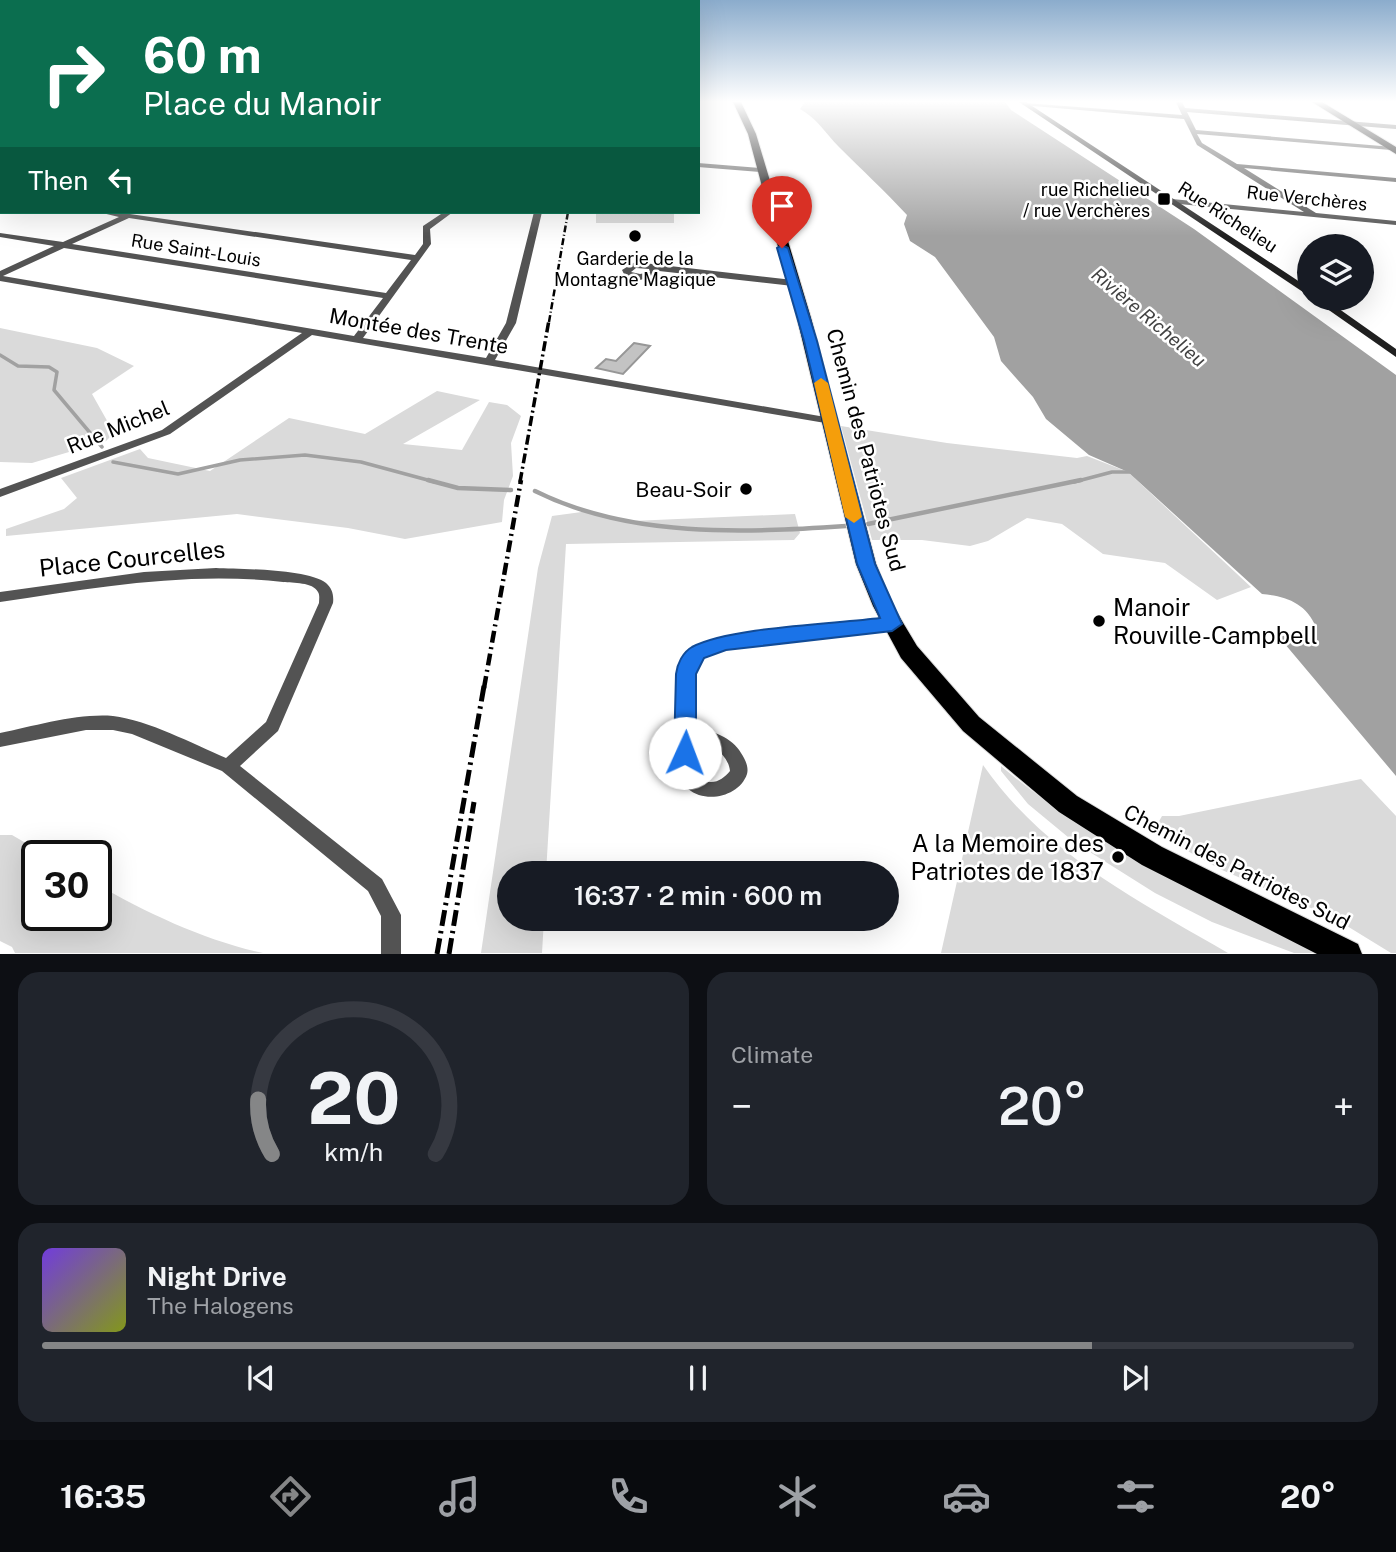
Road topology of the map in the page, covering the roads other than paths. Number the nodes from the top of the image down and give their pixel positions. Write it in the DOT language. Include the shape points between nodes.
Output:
graph roads {
  1 [pos="755,147"];
  2 [pos="1090,147"];
  3 [pos="1202,147"];
  4 [pos="1375,147"];
  5 [pos="1394,148"];
  6 [pos="700,165"];
  7 [pos="1235,166"];
  8 [pos="760,170"];
  9 [pos="1396,180"];
  10 [pos="1172,201"];
  11 [pos="132,214"];
  12 [pos="446,214"];
  13 [pos="538,214"];
  14 [pos="1313,215"];
  15 [pos="1396,223"];
  16 [pos="0,234"];
  17 [pos="64,244"];
  18 [pos="417,258"];
  19 [pos="655,268"];
  20 [pos="0,276"];
  21 [pos="793,283"];
  22 [pos="1297,285"];
  23 [pos="387,296"];
  24 [pos="1335,311"];
  25 [pos="311,331"];
  26 [pos="357,339"];
  27 [pos="1396,354"];
  28 [pos="488,362"];
  29 [pos="831,421"];
  30 [pos="0,493"];
  31 [pos="0,597"];
  32 [pos="892,624"];
  33 [pos="687,733"];
  34 [pos="0,740"];
  35 [pos="228,766"];
  36 [pos="391,954"];
  37 [pos="1348,954"];
  1 -- 8 [label="main road, Chemin des Patriotes Sud"];
  2 -- 10 [label="main road, Rue Richelieu"];
  3 -- 7 [label="street"];
  4 -- 5 [label="street"];
  6 -- 8 [label="street"];
  7 -- 9 [label="street"];
  7 -- 14 [label="street"];
  8 -- 21 [label="main road, Chemin des Patriotes Sud"];
  10 -- 14 [label="street, Rue Verchères"];
  10 -- 22 [label="main road, Rue Richelieu"];
  11 -- 17 [label="street"];
  11 -- 18 [label="street"];
  12 -- 18 [label="street" via="426,228 428,241"];
  13 -- 28 [label="street" via="511,323"];
  14 -- 15 [label="street, Rue Verchères"];
  16 -- 17 [label="street, Rue Saint-Louis"];
  17 -- 20 [label="street"];
  17 -- 23 [label="street, Rue Saint-Louis"];
  18 -- 23 [label="street"];
  19 -- 21 [label="street"];
  20 -- 25 [label="street, Montée des Trente"];
  21 -- 29 [label="main road, Chemin des Patriotes Sud"];
  23 -- 26 [label="street"];
  24 -- 27 [label="main road"];
  25 -- 26 [label="street, Montée des Trente"];
  25 -- 30 [label="street, Rue Michel" via="166,432"];
  26 -- 28 [label="street, Montée des Trente"];
  28 -- 29 [label="street, Montée des Trente"];
  29 -- 32 [label="main road, Chemin des Patriotes Sud" via="866,564"];
  31 -- 35 [label="street, Place Courcelles" via="218,570 302,580 323,587 326,603 272,726"];
  32 -- 33 [label="street" via="705,649 687,666"];
  32 -- 37 [label="main road, Chemin des Patriotes Sud" via="953,706 1068,804 1152,856"];
  34 -- 35 [label="street" via="86,723 113,723"];
  35 -- 36 [label="street" via="375,884 391,915"];
}
